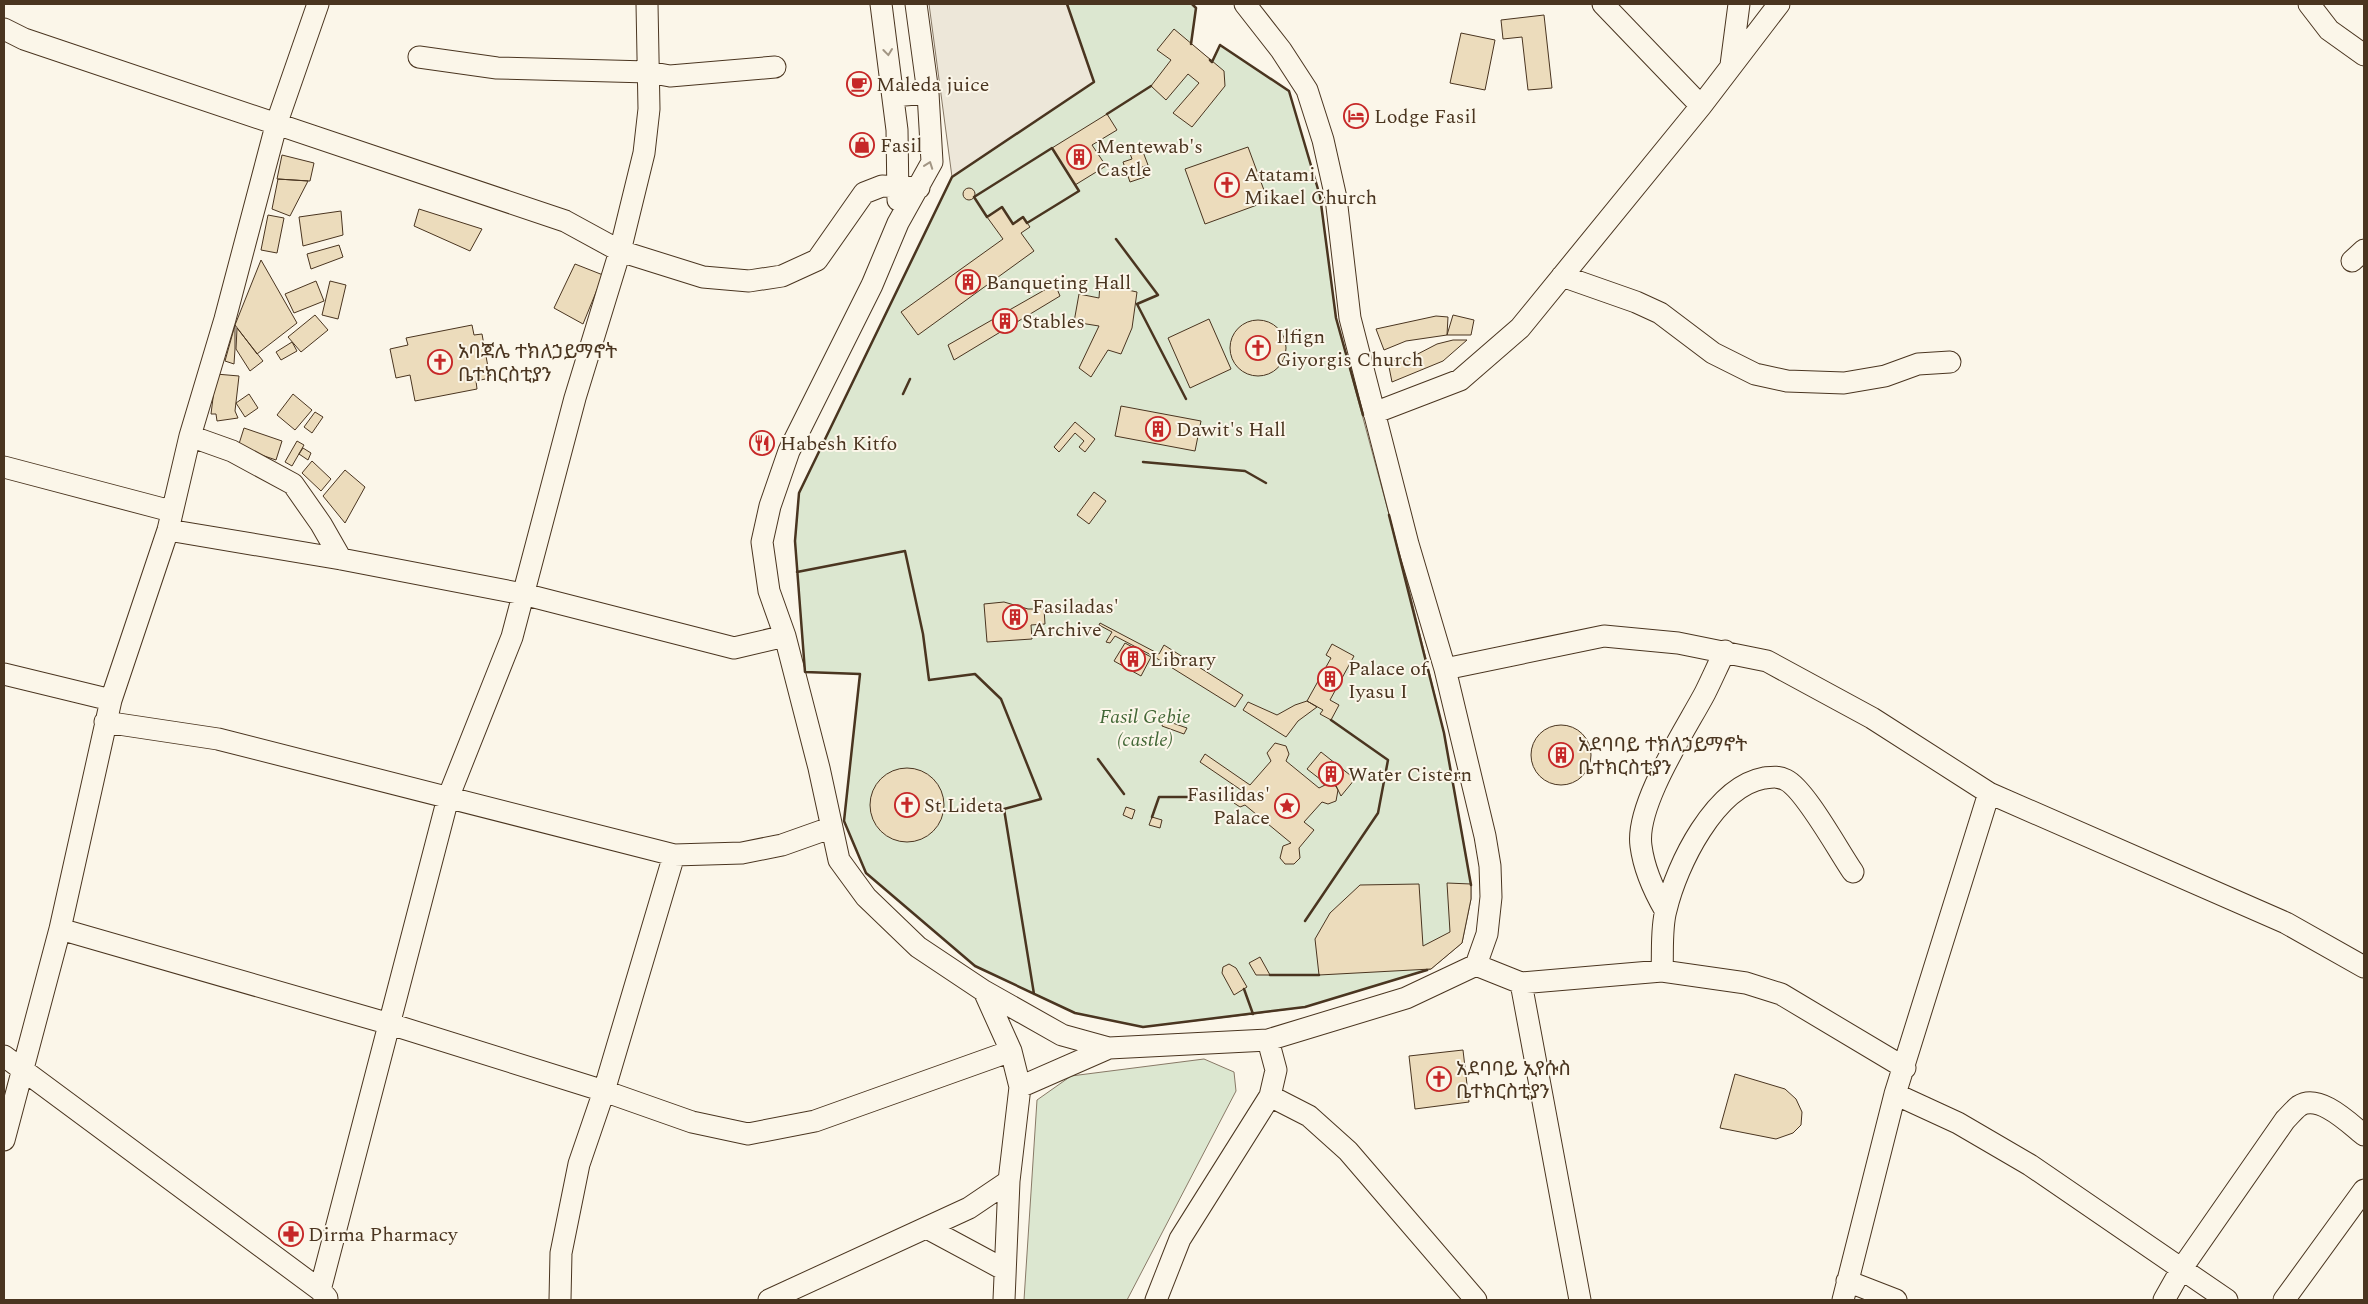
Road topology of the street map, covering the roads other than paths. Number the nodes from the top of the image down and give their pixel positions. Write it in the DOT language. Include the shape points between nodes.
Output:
graph roads {
  1 [pos="318,4"];
  2 [pos="647,4"];
  3 [pos="881,4"];
  4 [pos="916,4"];
  5 [pos="1603,4"];
  6 [pos="1739,4"];
  7 [pos="1779,4"];
  8 [pos="2309,4"];
  9 [pos="1253,6"];
  10 [pos="4,29"];
  11 [pos="2364,55"];
  12 [pos="420,57"];
  13 [pos="1731,66"];
  14 [pos="775,67"];
  15 [pos="648,72"];
  16 [pos="928,93"];
  17 [pos="893,96"];
  18 [pos="1701,106"];
  19 [pos="277,122"];
  20 [pos="897,186"];
  21 [pos="919,188"];
  22 [pos="898,223"];
  23 [pos="620,251"];
  24 [pos="1562,276"];
  25 [pos="1950,362"];
  26 [pos="1374,414"];
  27 [pos="190,436"];
  28 [pos="4,466"];
  29 [pos="169,520"];
  30 [pos="341,559"];
  31 [pos="523,594"];
  32 [pos="785,636"];
  33 [pos="1725,651"];
  34 [pos="1446,669"];
  35 [pos="4,674"];
  36 [pos="111,700"];
  37 [pos="105,722"];
  38 [pos="1989,793"];
  39 [pos="448,798"];
  40 [pos="830,828"];
  41 [pos="674,855"];
  42 [pos="1853,872"];
  43 [pos="1665,910"];
  44 [pos="60,929"];
  45 [pos="1476,965"];
  46 [pos="2364,967"];
  47 [pos="1662,971"];
  48 [pos="1521,983"];
  49 [pos="984,991"];
  50 [pos="390,1024"];
  51 [pos="1268,1040"];
  52 [pos="1109,1048"];
  53 [pos="1010,1051"];
  54 [pos="4,1056"];
  55 [pos="1905,1068"];
  56 [pos="21,1069"];
  57 [pos="1020,1087"];
  58 [pos="604,1091"];
  59 [pos="1895,1094"];
  60 [pos="1270,1096"];
  61 [pos="2364,1134"];
  62 [pos="4,1140"];
  63 [pos="1009,1181"];
  64 [pos="2364,1190"];
  65 [pos="927,1228"];
  66 [pos="2182,1268"];
  67 [pos="1005,1270"];
  68 [pos="1845,1290"];
  69 [pos="324,1295"];
  70 [pos="1874,1296"];
  71 [pos="560,1300"];
  72 [pos="770,1300"];
  73 [pos="1004,1300"];
  74 [pos="1156,1300"];
  75 [pos="1476,1300"];
  76 [pos="1580,1300"];
  77 [pos="1896,1300"];
  78 [pos="2164,1300"];
  79 [pos="2227,1300"];
  80 [pos="2284,1300"];
  1 -- 19 [label="street"];
  2 -- 15 [label="street"];
  3 -- 17 [label="street, one-way"];
  4 -- 16 [label="street"];
  5 -- 18 [label="street"];
  6 -- 13 [label="street"];
  7 -- 13 [label="street"];
  8 -- 11 [label="street" via="2329,30"];
  9 -- 26 [label="street" via="1307,90 1323,140 1336,198 1350,318"];
  10 -- 19 [label="street" via="24,39"];
  12 -- 15 [label="street" via="497,68"];
  13 -- 18 [label="street"];
  14 -- 15 [label="street" via="670,76"];
  15 -- 23 [label="street" via="649,109 644,153"];
  16 -- 17 [label="street"];
  21 -- 16 [label="street, one-way" via="932,162"];
  17 -- 20 [label="street"];
  18 -- 24 [label="street"];
  19 -- 23 [label="street" via="565,221"];
  19 -- 27 [label="street"];
  20 -- 21 [label="street"];
  20 -- 22 [label="street"];
  20 -- 23 [label="street" via="882,186 864,194 816,260 782,276 749,281 702,278"];
  21 -- 22 [label="street"];
  22 -- 32 [label="street" via="872,285 789,451 770,506 762,542 769,591"];
  23 -- 31 [label="street" via="574,398"];
  24 -- 25 [label="street" via="1660,313 1713,353 1755,374 1787,381 1844,384 1885,376 1918,364"];
  24 -- 26 [label="street" via="1520,328 1460,380"];
  26 -- 34 [label="street" via="1408,544"];
  27 -- 29 [label="street"];
  27 -- 30 [label="street" via="232,451 293,484"];
  28 -- 29 [label="street"];
  29 -- 30 [label="street"];
  29 -- 36 [label="street"];
  30 -- 31 [label="street"];
  31 -- 32 [label="street" via="734,648"];
  31 -- 39 [label="street" via="512,637"];
  32 -- 40 [label="street" via="819,768"];
  33 -- 34 [label="street" via="1604,636"];
  33 -- 38 [label="street" via="1767,661 1872,718"];
  33 -- 43 [label="street" via="1673,748 1643,819 1640,845 1646,869"];
  34 -- 45 [label="street" via="1490,866 1487,934"];
  35 -- 36 [label="street"];
  36 -- 37 [label="street"];
  37 -- 39 [label="street" via="218,739"];
  37 -- 44 [label="street"];
  38 -- 46 [label="street" via="2286,923"];
  38 -- 55 [label="street"];
  39 -- 41 [label="street"];
  39 -- 50 [label="street"];
  40 -- 41 [label="street" via="782,845 742,853"];
  40 -- 49 [label="street" via="839,860 866,897 918,947"];
  41 -- 58 [label="street"];
  42 -- 43 [label="street" via="1797,787 1777,776 1758,779 1727,796 1708,819 1690,850"];
  43 -- 47 [label="street"];
  44 -- 50 [label="street"];
  44 -- 56 [label="street"];
  45 -- 48 [label="street"];
  45 -- 51 [label="street" via="1406,998"];
  47 -- 48 [label="street"];
  47 -- 55 [label="street" via="1746,983 1781,994"];
  48 -- 76 [label="street"];
  49 -- 52 [label="street" via="1062,1035"];
  49 -- 53 [label="street"];
  50 -- 58 [label="street"];
  50 -- 69 [label="street"];
  51 -- 52 [label="street"];
  51 -- 60 [label="street" via="1276,1070"];
  52 -- 57 [label="street"];
  53 -- 57 [label="street"];
  53 -- 58 [label="street" via="816,1121 748,1134 692,1122"];
  54 -- 56 [label="street"];
  55 -- 59 [label="street"];
  56 -- 62 [label="street"];
  56 -- 69 [label="street"];
  57 -- 63 [label="street"];
  58 -- 71 [label="street" via="579,1164 561,1253"];
  59 -- 66 [label="street" via="1958,1123 2030,1165"];
  59 -- 68 [label="street"];
  60 -- 74 [label="street" via="1180,1239"];
  60 -- 75 [label="street" via="1309,1116 1348,1151"];
  61 -- 66 [label="street" via="2328,1106 2300,1105 2284,1120"];
  63 -- 65 [label="street" via="969,1208"];
  63 -- 67 [label="street"];
  64 -- 80 [label="street"];
  65 -- 67 [label="street"];
  65 -- 72 [label="street"];
  66 -- 78 [label="street"];
  66 -- 79 [label="street"];
  67 -- 73 [label="street"];
  68 -- 70 [label="street"];
  70 -- 77 [label="street"];
}
